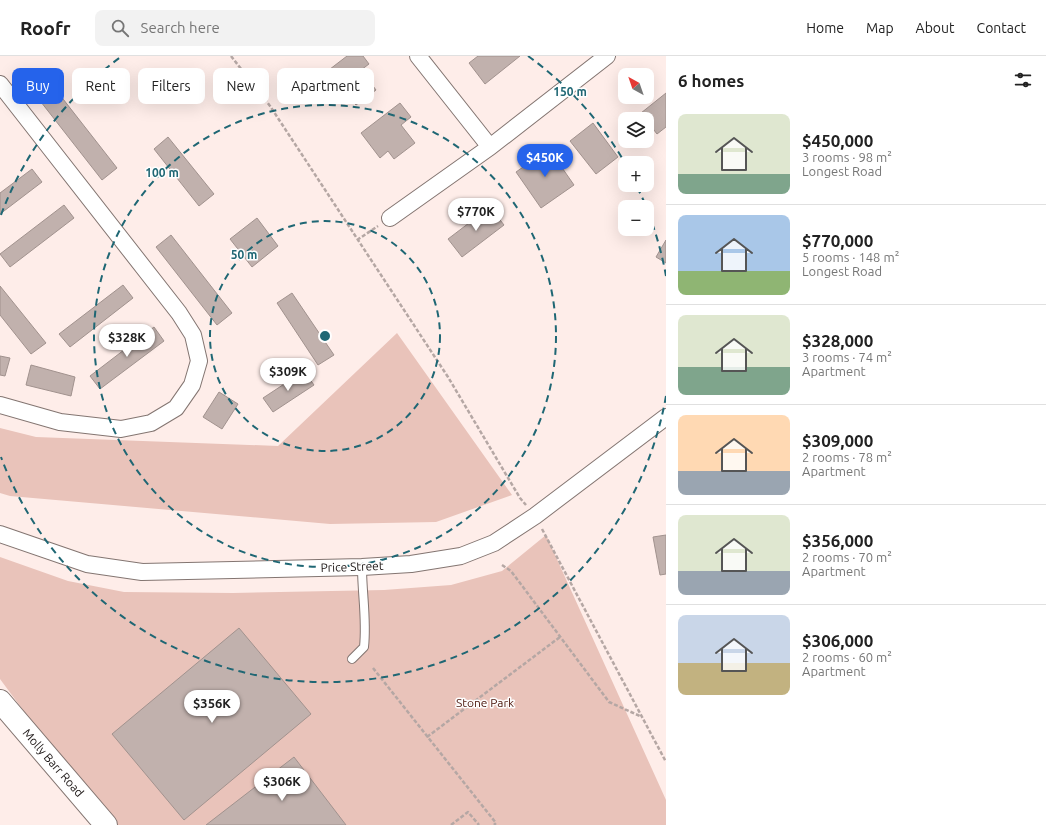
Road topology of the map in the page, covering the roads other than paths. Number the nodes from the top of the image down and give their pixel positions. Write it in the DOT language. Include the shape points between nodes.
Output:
graph roads {
  1 [pos="418,56"];
  2 [pos="607,56"];
  3 [pos="0,84"];
  4 [pos="490,147"];
  5 [pos="390,218"];
  6 [pos="0,405"];
  7 [pos="666,417"];
  8 [pos="0,534"];
  9 [pos="362,567"];
  10 [pos="352,659"];
  11 [pos="0,701"];
  12 [pos="106,825"];
  1 -- 4 [label="street"];
  2 -- 4 [label="street"];
  3 -- 6 [label="street" via="179,313 193,335 199,361 192,385 176,408 151,423 121,429 60,422"];
  4 -- 5 [label="street"];
  7 -- 9 [label="street, Price Street" via="535,516 494,543 462,556 411,564"];
  8 -- 9 [label="street, Price Street" via="87,564 142,572"];
  9 -- 10 [label="lane" via="366,631 364,647"];
  11 -- 12 [label="main road, Molly Barr Road"];
}
